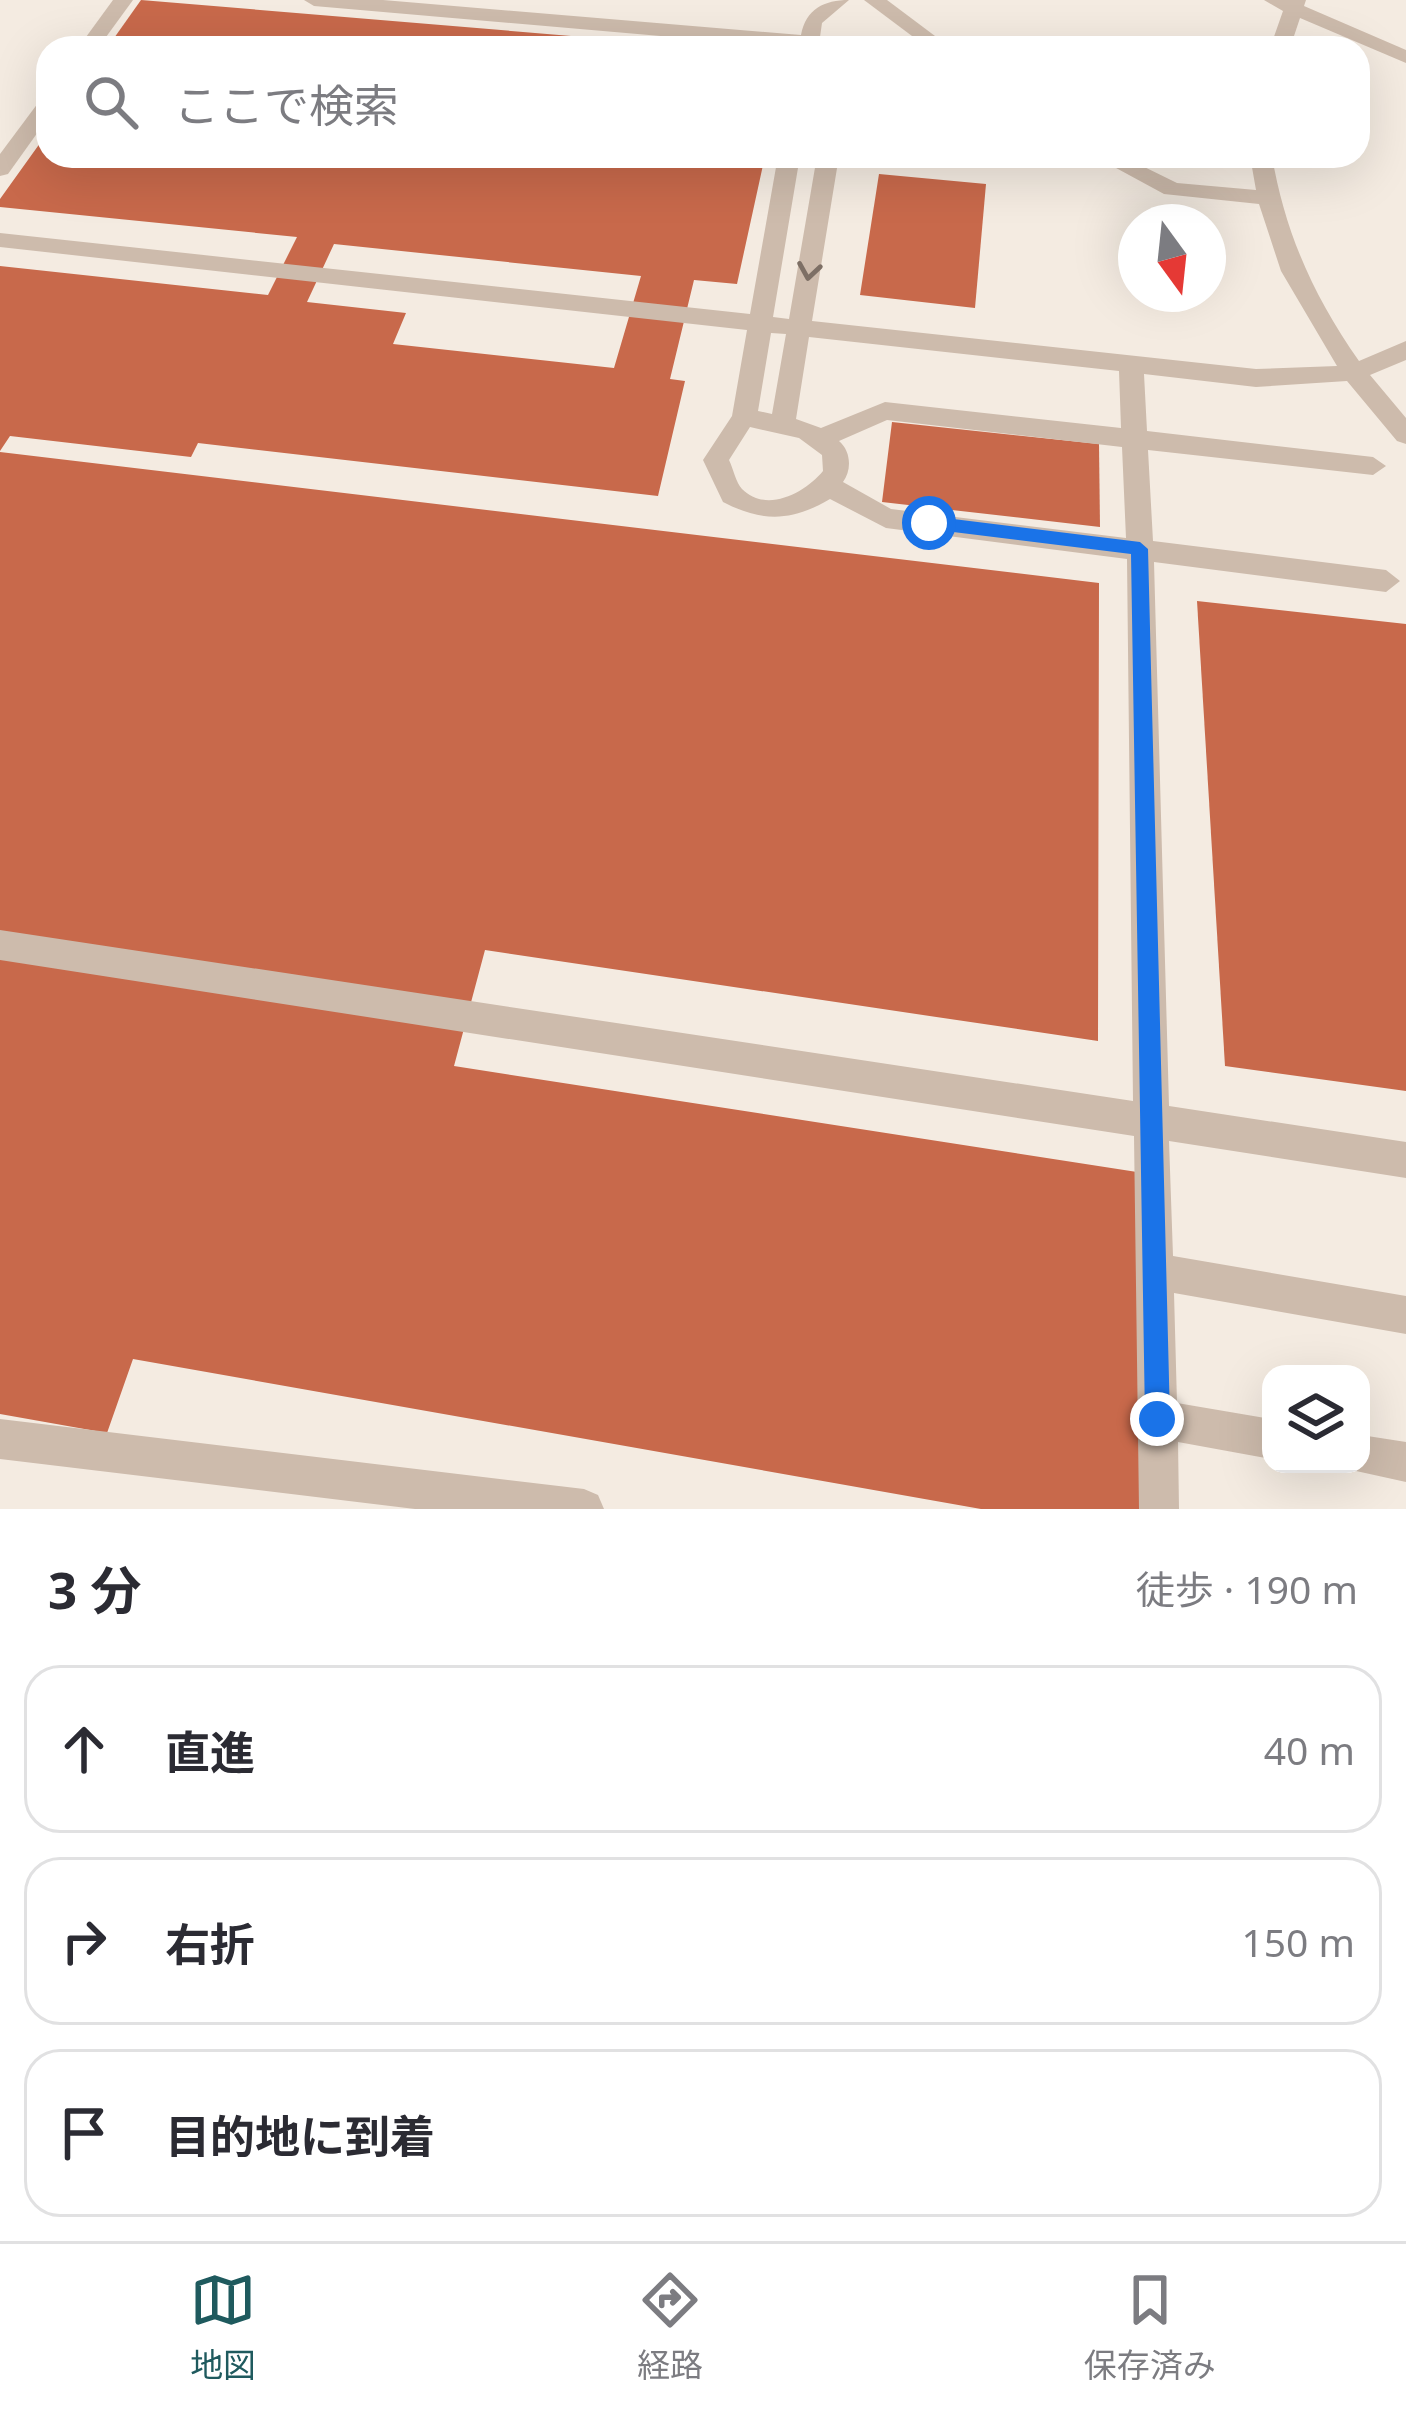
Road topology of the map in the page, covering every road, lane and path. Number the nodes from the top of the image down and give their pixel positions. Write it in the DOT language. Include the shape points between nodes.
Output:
graph roads {
  1 [pos="123,0"];
  2 [pos="314,0"];
  3 [pos="874,0"];
  4 [pos="839,2"];
  5 [pos="1288,3"];
  6 [pos="97,36"];
  7 [pos="710,36"];
  8 [pos="810,36"];
  9 [pos="848,36"];
  10 [pos="924,36"];
  11 [pos="1282,36"];
  12 [pos="1360,36"];
  13 [pos="1370,41"];
  14 [pos="1406,57"];
  15 [pos="36,120"];
  16 [pos="787,168"];
  17 [pos="826,168"];
  18 [pos="1130,168"];
  19 [pos="1262,168"];
  20 [pos="0,169"];
  21 [pos="1266,198"];
  22 [pos="0,240"];
  23 [pos="760,323"];
  24 [pos="800,328"];
  25 [pos="1406,349"];
  26 [pos="1131,364"];
  27 [pos="1352,370"];
  28 [pos="744,417"];
  29 [pos="783,421"];
  30 [pos="1406,435"];
  31 [pos="824,437"];
  32 [pos="1133,437"];
  33 [pos="1373,466"];
  34 [pos="830,487"];
  35 [pos="1140,549"];
  36 [pos="1386,580"];
  37 [pos="0,945"];
  38 [pos="1150,1121"];
  39 [pos="1406,1160"];
  40 [pos="1154,1270"];
  41 [pos="1406,1315"];
  42 [pos="1157,1419"];
  43 [pos="1262,1437"];
  44 [pos="0,1439"];
  45 [pos="1370,1456"];
  46 [pos="1406,1462"];
  47 [pos="584,1509"];
  48 [pos="1159,1509"];
  1 -- 6 [label="street"];
  2 -- 7 [label="street"];
  3 -- 10 [label="street"];
  4 -- 8 [label="street" via="813,21"];
  4 -- 9 [label="street"];
  5 -- 11 [label="street"];
  5 -- 12 [label="street"];
  13 -- 14 [label="street"];
  15 -- 20 [label="street"];
  16 -- 23 [label="street"];
  17 -- 24 [label="street, one-way"];
  18 -- 21 [label="street" via="1172,188"];
  19 -- 21 [label="street"];
  21 -- 27 [label="street" via="1306,298"];
  22 -- 23 [label="street"];
  23 -- 24 [label="street"];
  23 -- 28 [label="street"];
  24 -- 26 [label="street"];
  24 -- 29 [label="street"];
  25 -- 27 [label="street"];
  26 -- 27 [label="street" via="1287,379"];
  26 -- 32 [label="street"];
  27 -- 30 [label="street"];
  28 -- 29 [label="street"];
  28 -- 34 [label="street" via="716,460 730,493 771,509 795,508"];
  29 -- 31 [label="street"];
  31 -- 32 [label="street" via="885,411"];
  31 -- 34 [label="street" via="836,453"];
  32 -- 33 [label="street"];
  32 -- 35 [label="street"];
  34 -- 35 [label="street" via="886,518"];
  35 -- 36 [label="street"];
  35 -- 38 [label="street"];
  37 -- 38 [label="street"];
  38 -- 39 [label="street"];
  38 -- 40 [label="street"];
  40 -- 41 [label="street"];
  40 -- 42 [label="street"];
  42 -- 43 [label="street"];
  42 -- 48 [label="street"];
  44 -- 47 [label="street"];
  45 -- 46 [label="street"];
}
